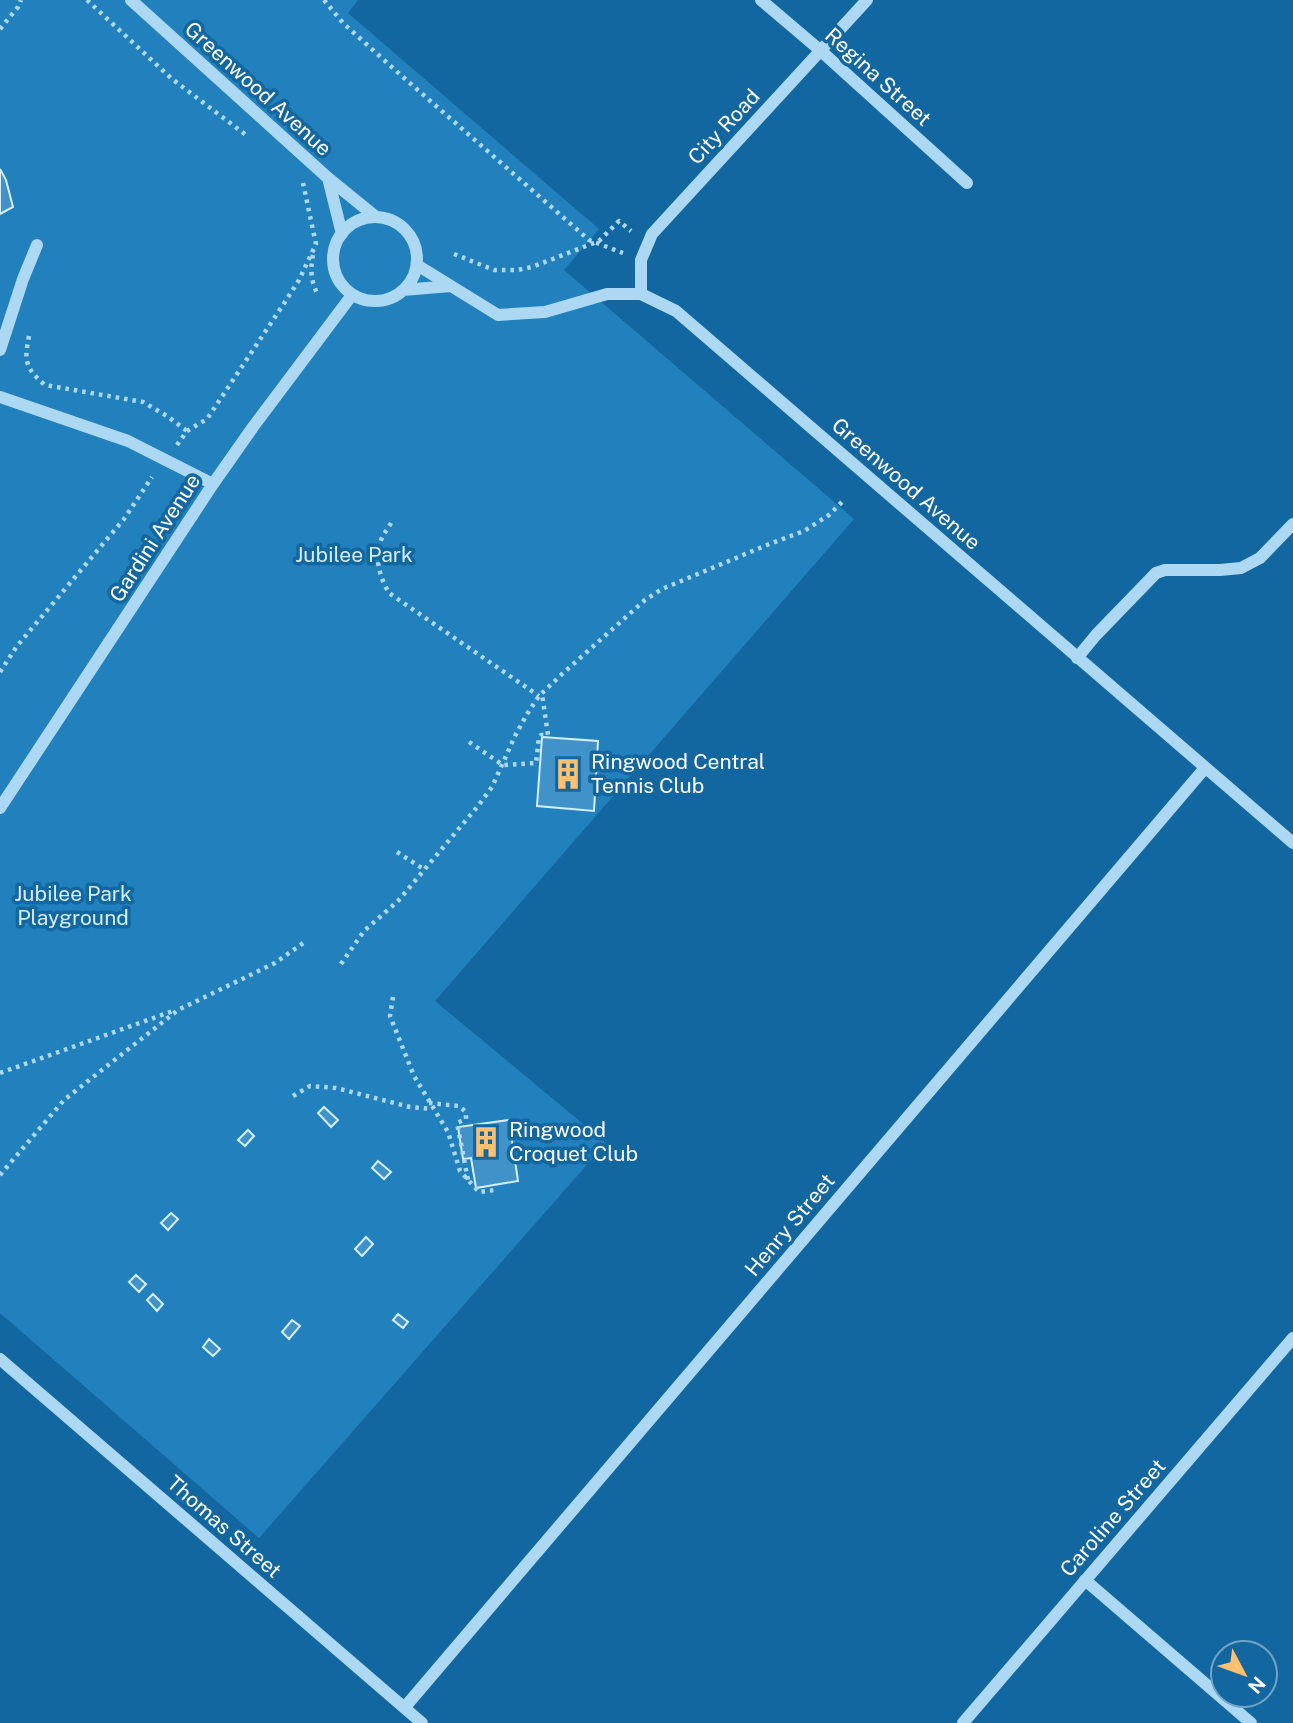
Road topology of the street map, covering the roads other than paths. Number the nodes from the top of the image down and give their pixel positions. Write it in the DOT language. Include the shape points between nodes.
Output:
graph roads {
  1 [pos="131,0"];
  2 [pos="761,0"];
  3 [pos="867,0"];
  4 [pos="821,51"];
  5 [pos="328,178"];
  6 [pos="967,183"];
  7 [pos="376,217"];
  8 [pos="342,233"];
  9 [pos="37,245"];
  10 [pos="417,265"];
  11 [pos="451,286"];
  12 [pos="403,290"];
  13 [pos="641,294"];
  14 [pos="352,295"];
  15 [pos="0,350"];
  16 [pos="0,397"];
  17 [pos="214,484"];
  18 [pos="1293,524"];
  19 [pos="1077,658"];
  20 [pos="1205,768"];
  21 [pos="0,808"];
  22 [pos="1293,843"];
  23 [pos="1293,1338"];
  24 [pos="0,1359"];
  25 [pos="1085,1580"];
  26 [pos="405,1707"];
  27 [pos="422,1723"];
  28 [pos="963,1723"];
  29 [pos="1251,1723"];
  1 -- 5 [label="street, Greenwood Avenue"];
  2 -- 4 [label="street, Regina Street"];
  3 -- 4 [label="street, City Road"];
  4 -- 6 [label="street, Regina Street"];
  4 -- 13 [label="street, City Road" via="652,233 641,260"];
  5 -- 7 [label="street, Greenwood Avenue"];
  5 -- 8 [label="street, Greenwood Avenue"];
  7 -- 8 [label="street" via="352,223"];
  7 -- 10 [label="street" via="390,220 409,235"];
  8 -- 14 [label="street" via="333,251 333,266"];
  9 -- 15 [label="street"];
  10 -- 11 [label="street, Greenwood Avenue"];
  10 -- 12 [label="street"];
  11 -- 12 [label="street"];
  11 -- 13 [label="street, Greenwood Avenue" via="498,315 545,312 607,294"];
  12 -- 14 [label="street" via="379,301"];
  13 -- 19 [label="street, Greenwood Avenue" via="676,311"];
  14 -- 17 [label="street, Gardini Avenue"];
  16 -- 17 [label="street" via="128,441"];
  17 -- 21 [label="street, Gardini Avenue"];
  18 -- 19 [label="street" via="1260,558 1241,568 1156,573"];
  19 -- 20 [label="street, Greenwood Avenue"];
  20 -- 22 [label="street, Greenwood Avenue"];
  20 -- 26 [label="street, Henry Street"];
  23 -- 25 [label="street, Caroline Street"];
  24 -- 26 [label="street, Thomas Street"];
  25 -- 28 [label="street, Caroline Street"];
  25 -- 29 [label="street"];
  26 -- 27 [label="street, Thomas Street"];
}
